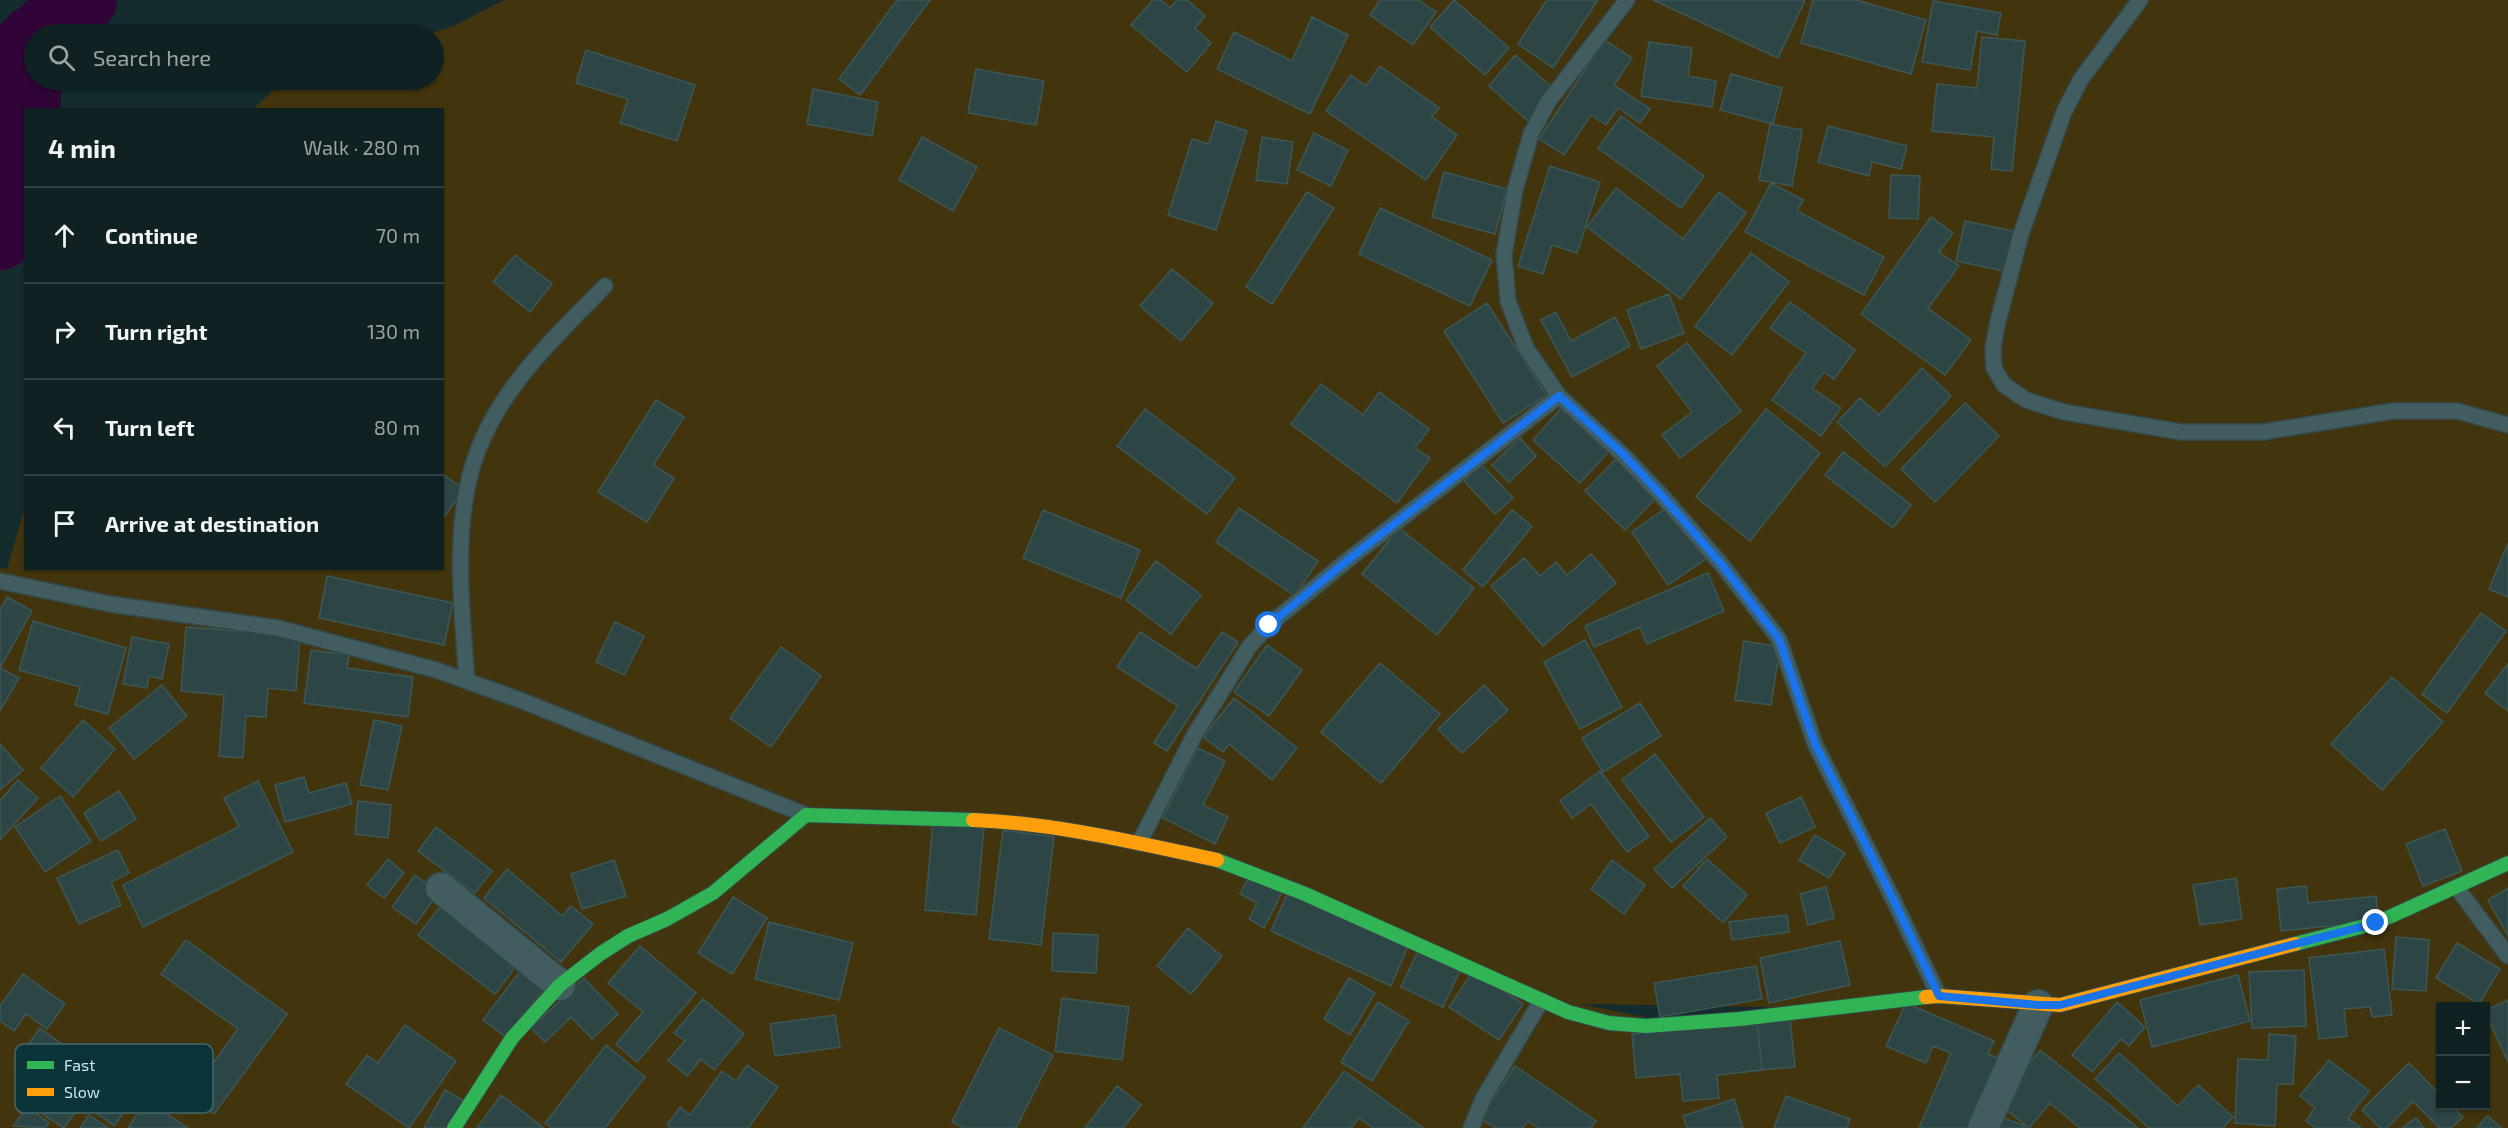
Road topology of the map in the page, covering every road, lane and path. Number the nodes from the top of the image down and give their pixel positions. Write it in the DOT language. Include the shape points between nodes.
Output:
graph roads {
  1 [pos="1627,0"];
  2 [pos="2140,0"];
  3 [pos="605,286"];
  4 [pos="1559,396"];
  5 [pos="2508,425"];
  6 [pos="0,580"];
  7 [pos="467,681"];
  8 [pos="806,815"];
  9 [pos="1138,843"];
  10 [pos="2508,863"];
  11 [pos="441,888"];
  12 [pos="2457,888"];
  13 [pos="2508,956"];
  14 [pos="560,985"];
  15 [pos="1939,996"];
  16 [pos="1541,1001"];
  17 [pos="2038,1005"];
  18 [pos="454,1128"];
  19 [pos="1471,1128"];
  20 [pos="1983,1128"];
  1 -- 4 [label="lane" via="1538,120 1525,152 1506,236 1503,269 1508,301 1526,348"];
  2 -- 5 [label="lane" via="2081,79 2064,112 2021,234 1997,325 1994,368 2004,385 2026,400 2064,412 2181,432 2263,432 2392,411 2457,411"];
  3 -- 7 [label="lane" via="528,368 487,431 472,467 462,540"];
  4 -- 9 [label="lane" via="1269,625 1249,647 1195,734"];
  4 -- 15 [label="lane" via="1663,497 1779,639 1815,744"];
  6 -- 7 [label="lane" via="110,604 295,632"];
  7 -- 8 [label="lane"];
  8 -- 9 [label="street" via="1019,822"];
  8 -- 14 [label="street" via="713,893 628,936"];
  9 -- 16 [label="street" via="1225,862 1259,874"];
  10 -- 12 [label="street"];
  11 -- 14 [label="street"];
  12 -- 13 [label="lane"];
  12 -- 17 [label="street" via="2376,923 2060,1005"];
  14 -- 18 [label="street" via="512,1038"];
  15 -- 16 [label="street" via="1646,1026 1609,1023"];
  15 -- 17 [label="street"];
  16 -- 19 [label="lane" via="1484,1097"];
  17 -- 20 [label="street"];
}
